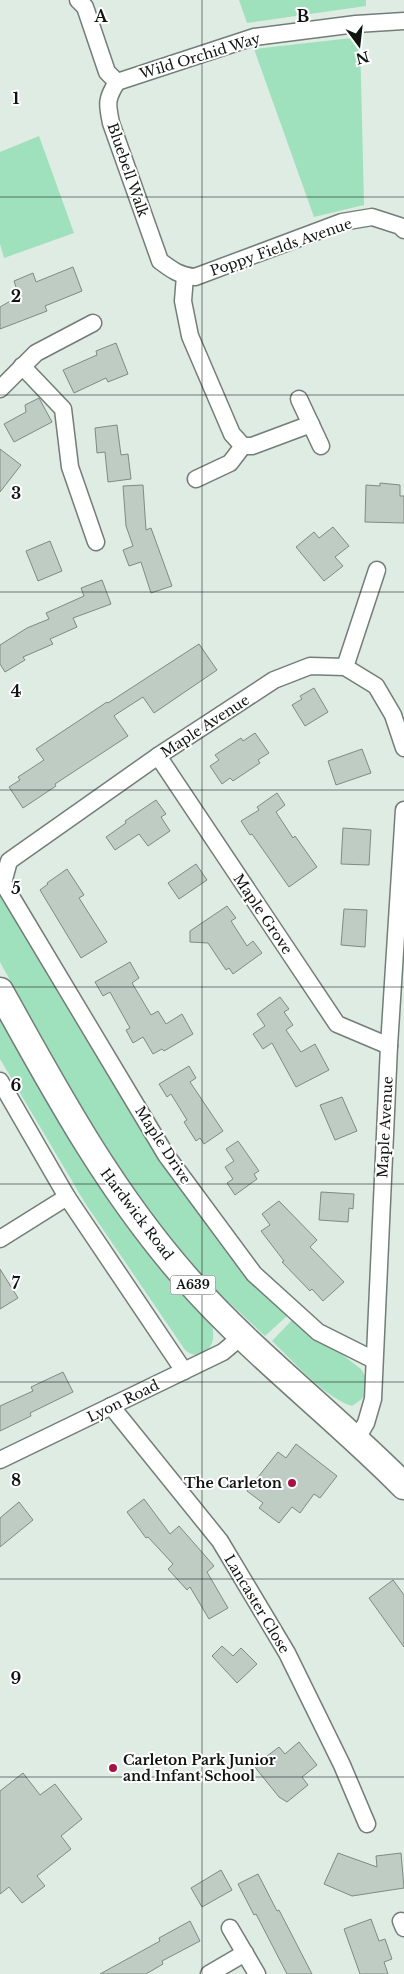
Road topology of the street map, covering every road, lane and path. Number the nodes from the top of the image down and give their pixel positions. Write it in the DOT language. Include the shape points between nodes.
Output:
graph roads {
  1 [pos="78,0"];
  2 [pos="404,21"];
  3 [pos="117,82"];
  4 [pos="404,230"];
  5 [pos="185,276"];
  6 [pos="93,323"];
  7 [pos="22,366"];
  8 [pos="0,389"];
  9 [pos="299,399"];
  10 [pos="311,424"];
  11 [pos="242,446"];
  12 [pos="321,446"];
  13 [pos="196,479"];
  14 [pos="96,542"];
  15 [pos="377,570"];
  16 [pos="345,666"];
  17 [pos="404,748"];
  18 [pos="158,756"];
  19 [pos="404,810"];
  20 [pos="3,883"];
  21 [pos="0,990"];
  22 [pos="389,1046"];
  23 [pos="0,1081"];
  24 [pos="67,1197"];
  25 [pos="0,1239"];
  26 [pos="242,1336"];
  27 [pos="374,1360"];
  28 [pos="184,1371"];
  29 [pos="111,1406"];
  30 [pos="356,1440"];
  31 [pos="0,1460"];
  32 [pos="404,1486"];
  33 [pos="367,1824"];
  34 [pos="230,1928"];
  35 [pos="245,1953"];
  36 [pos="209,1974"];
  37 [pos="257,1974"];
  1 -- 3 [label="street" via="85,7 107,72"];
  2 -- 3 [label="street, Wild Orchid Way" via="254,37"];
  3 -- 5 [label="street, Bluebell Walk" via="109,94 107,106 111,123 160,261"];
  4 -- 5 [label="street, Poppy Fields Avenue" via="372,217 342,222 195,277"];
  5 -- 11 [label="street" via="183,301 190,336 232,434"];
  6 -- 7 [label="street" via="46,347"];
  7 -- 8 [label="street"];
  7 -- 14 [label="street" via="63,409 70,467"];
  9 -- 10 [label="street"];
  10 -- 11 [label="street" via="252,446"];
  10 -- 12 [label="street"];
  11 -- 13 [label="street" via="230,463"];
  15 -- 16 [label="street"];
  16 -- 17 [label="street" via="376,686 393,715"];
  16 -- 18 [label="street, Maple Avenue" via="310,666 274,680"];
  18 -- 20 [label="street, Maple Avenue" via="9,861"];
  18 -- 22 [label="street, Maple Grove" via="337,1024"];
  19 -- 22 [label="street, Maple Avenue"];
  20 -- 27 [label="street, Maple Drive" via="166,1155 254,1274 318,1332"];
  21 -- 26 [label="main road, Hardwick Road / A639" via="106,1175 187,1279"];
  22 -- 27 [label="street, Maple Avenue"];
  23 -- 24 [label="street"];
  24 -- 25 [label="street"];
  24 -- 28 [label="street"];
  26 -- 28 [label="street, Lyon Road" via="223,1352"];
  26 -- 30 [label="main road, Hardwick Road / A639"];
  27 -- 30 [label="street, Maple Avenue" via="370,1413"];
  28 -- 29 [label="street, Lyon Road"];
  29 -- 31 [label="street, Lyon Road"];
  29 -- 33 [label="street, Lancaster Close" via="220,1541 287,1653"];
  30 -- 32 [label="main road, Hardwick Road / A639"];
  34 -- 35 [label="street"];
  35 -- 36 [label="street"];
  35 -- 37 [label="street"];
}
